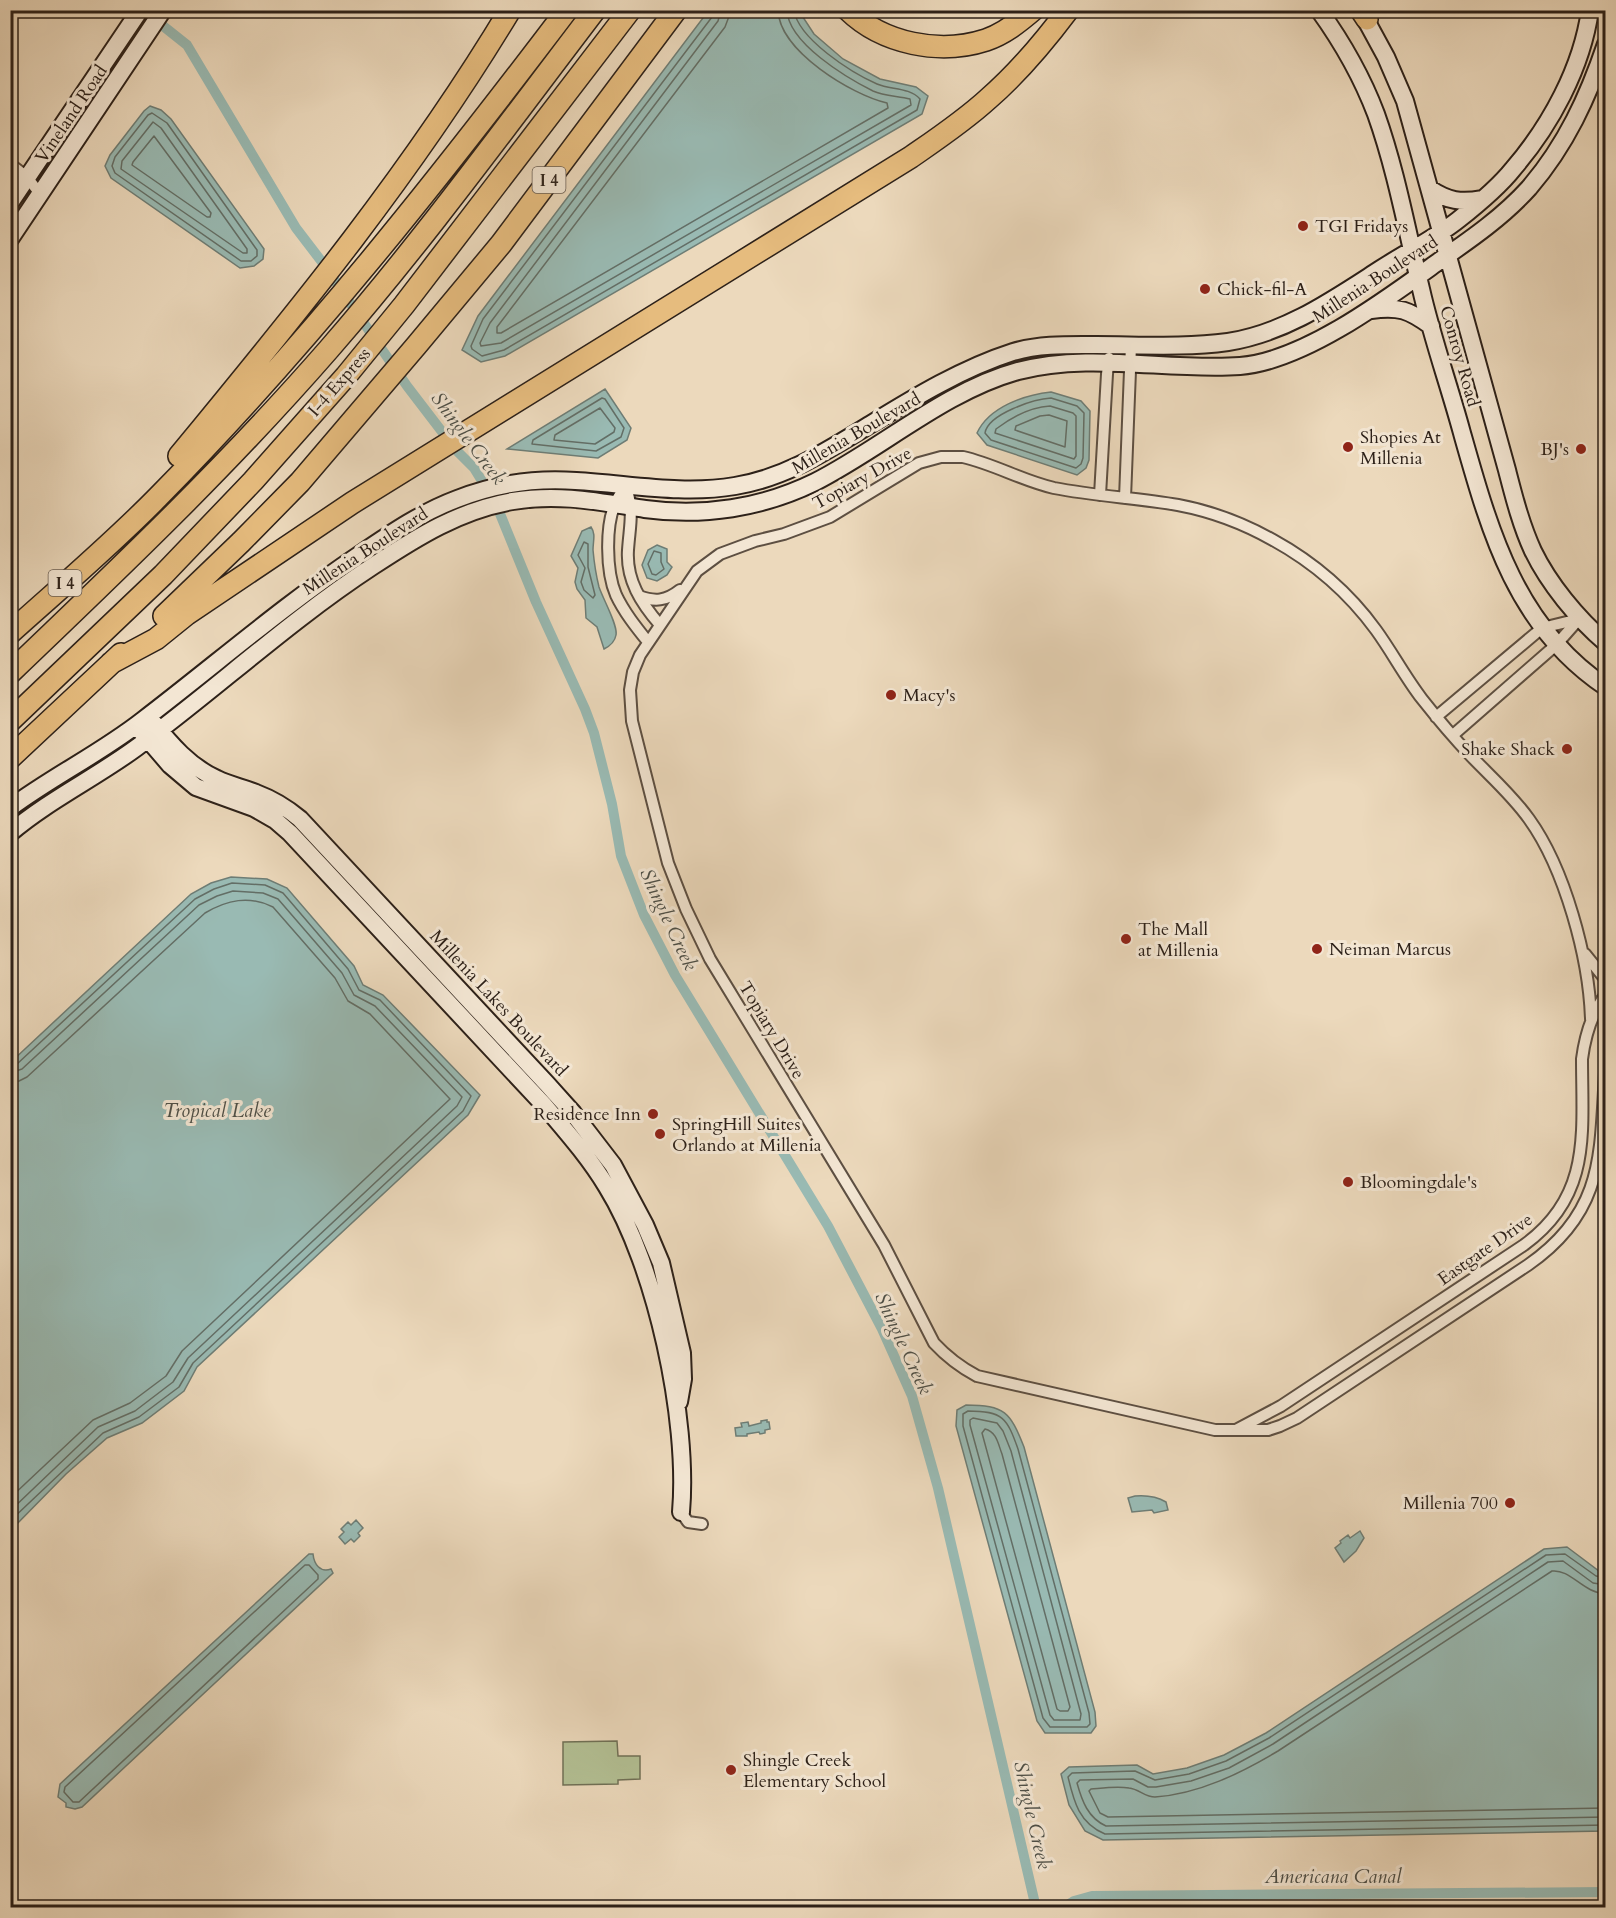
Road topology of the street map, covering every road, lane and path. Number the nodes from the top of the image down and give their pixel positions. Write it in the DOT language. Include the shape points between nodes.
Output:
graph roads {
  1 [pos="140,10"];
  2 [pos="163,10"];
  3 [pos="510,10"];
  4 [pos="567,10"];
  5 [pos="595,10"];
  6 [pos="630,10"];
  7 [pos="676,10"];
  8 [pos="848,10"];
  9 [pos="1033,10"];
  10 [pos="1068,10"];
  11 [pos="1319,10"];
  12 [pos="1590,10"];
  13 [pos="1363,14"];
  14 [pos="1605,44"];
  15 [pos="10,164"];
  16 [pos="27,177"];
  17 [pos="1430,189"];
  18 [pos="13,193"];
  19 [pos="40,194"];
  20 [pos="1482,199"];
  21 [pos="1441,232"];
  22 [pos="10,238"];
  23 [pos="1412,251"];
  24 [pos="1447,256"];
  25 [pos="1418,276"];
  26 [pos="1367,311"];
  27 [pos="1431,327"];
  28 [pos="1110,345"];
  29 [pos="1131,345"];
  30 [pos="1109,362"];
  31 [pos="1131,364"];
  32 [pos="626,486"];
  33 [pos="1100,495"];
  34 [pos="1125,498"];
  35 [pos="156,499"];
  36 [pos="624,504"];
  37 [pos="687,584"];
  38 [pos="639,596"];
  39 [pos="1579,619"];
  40 [pos="660,625"];
  41 [pos="1542,628"];
  42 [pos="10,633"];
  43 [pos="648,642"];
  44 [pos="1605,643"];
  45 [pos="1556,645"];
  46 [pos="111,663"];
  47 [pos="10,673"];
  48 [pos="1605,687"];
  49 [pos="1436,717"];
  50 [pos="10,721"];
  51 [pos="148,728"];
  52 [pos="1452,735"];
  53 [pos="10,758"];
  54 [pos="10,808"];
  55 [pos="10,833"];
  56 [pos="1578,940"];
  57 [pos="1605,980"];
  58 [pos="1605,994"];
  59 [pos="1592,1019"];
  60 [pos="1605,1059"];
  61 [pos="997,1382"];
  62 [pos="1236,1431"];
  63 [pos="681,1512"];
  64 [pos="702,1524"];
  1 -- 16 [label="street, Vineland Road"];
  2 -- 19 [label="street, Vineland Road"];
  3 -- 35 [label="highway" via="422,145 355,238 172,466"];
  4 -- 35 [label="highway, I 4" via="365,269 244,407"];
  5 -- 47 [label="highway, I-4 Express" via="387,281 328,350 194,494"];
  6 -- 50 [label="highway, I-4 Express" via="346,376 163,575"];
  7 -- 46 [label="highway, I 4" via="501,243 308,473 174,608"];
  8 -- 9 [label="highway" via="880,33 910,43 949,47 986,40 1012,27"];
  10 -- 46 [label="highway" via="1022,67 989,99 943,134 352,503 156,639"];
  11 -- 23 [label="street, Conroy Road" via="1357,71 1375,113"];
  12 -- 20 [label="street, Millenia Boulevard" via="1580,53 1550,118 1510,173"];
  13 -- 17 [label="street, Conroy Road" via="1405,101"];
  14 -- 24 [label="street, Millenia Boulevard" via="1586,98 1552,159 1495,220"];
  15 -- 16 [label="street"];
  16 -- 18 [label="street, Vineland Road"];
  16 -- 19 [label="street"];
  17 -- 20 [label="street" via="1452,201"];
  17 -- 21 [label="street, Conroy Road"];
  18 -- 19 [label="street"];
  19 -- 22 [label="street, Vineland Road"];
  20 -- 21 [label="street, Millenia Boulevard"];
  21 -- 23 [label="street, Millenia Boulevard"];
  21 -- 24 [label="street, Conroy Road"];
  23 -- 25 [label="street, Conroy Road"];
  23 -- 29 [label="street, Millenia Boulevard" via="1314,312 1272,330 1192,346"];
  24 -- 25 [label="street, Millenia Boulevard"];
  24 -- 39 [label="street, Conroy Road" via="1518,509 1534,551"];
  25 -- 26 [label="street, Millenia Boulevard"];
  25 -- 27 [label="street, Conroy Road"];
  26 -- 27 [label="street" via="1406,310"];
  26 -- 31 [label="street, Millenia Boulevard" via="1292,352 1242,366"];
  27 -- 41 [label="street, Conroy Road" via="1484,512 1500,555"];
  28 -- 29 [label="street, Millenia Boulevard"];
  28 -- 30 [label="street"];
  28 -- 32 [label="street, Millenia Boulevard" via="1057,345 1017,351 979,364 805,463 763,480 694,490"];
  29 -- 31 [label="street"];
  30 -- 31 [label="street, Millenia Boulevard"];
  30 -- 33 [label="street"];
  30 -- 36 [label="street, Millenia Boulevard" via="1039,366 977,386 823,478 765,502 693,512"];
  31 -- 34 [label="street"];
  32 -- 36 [label="street"];
  32 -- 36 [label="street"];
  32 -- 51 [label="street, Millenia Boulevard" via="562,480 506,485 467,495 428,512 336,570 250,634"];
  33 -- 34 [label="street, Topiary Drive"];
  33 -- 37 [label="street, Topiary Drive" via="1044,485 963,457 930,459 830,517 720,554"];
  34 -- 49 [label="street, Topiary Drive" via="1206,512 1251,529 1299,556 1353,602"];
  35 -- 42 [label="highway, I 4"];
  36 -- 38 [label="street" via="628,566"];
  36 -- 43 [label="street" via="608,553 611,579 623,608"];
  36 -- 51 [label="street, Millenia Boulevard" via="560,497 513,501 474,511 434,528 356,577"];
  37 -- 38 [label="street, Topiary Drive" via="658,601"];
  37 -- 40 [label="street, Topiary Drive"];
  38 -- 40 [label="street"];
  39 -- 41 [label="street"];
  39 -- 44 [label="street, Conroy Road"];
  39 -- 45 [label="street"];
  40 -- 43 [label="street, Topiary Drive"];
  41 -- 45 [label="street, Conroy Road"];
  41 -- 49 [label="street"];
  43 -- 61 [label="street, Topiary Drive" via="633,672 632,721 663,848 696,933 884,1245 934,1343 960,1367"];
  45 -- 48 [label="street, Conroy Road"];
  45 -- 52 [label="street"];
  46 -- 53 [label="highway, I 4"];
  49 -- 52 [label="street, Topiary Drive"];
  51 -- 54 [label="street, Millenia Boulevard"];
  51 -- 55 [label="street, Millenia Boulevard"];
  51 -- 63 [label="street, Millenia Lakes Boulevard" via="217,780 257,793 300,819 547,1084 613,1165 661,1263 682,1353 683,1379 677,1411 683,1486"];
  52 -- 56 [label="street, Topiary Drive" via="1530,820 1558,876"];
  56 -- 57 [label="street" via="1585,956"];
  56 -- 59 [label="street"];
  58 -- 59 [label="street, Eastgate Drive"];
  59 -- 62 [label="street, Eastgate Drive" via="1582,1059 1581,1155 1574,1182 1550,1223 1524,1245 1281,1406"];
  60 -- 62 [label="street, Eastgate Drive" via="1598,1168 1577,1218 1557,1243 1297,1418 1268,1430"];
  61 -- 62 [label="street, Eastgate Drive" via="1215,1430"];
  63 -- 64 [label="street" via="688,1522"];
}
